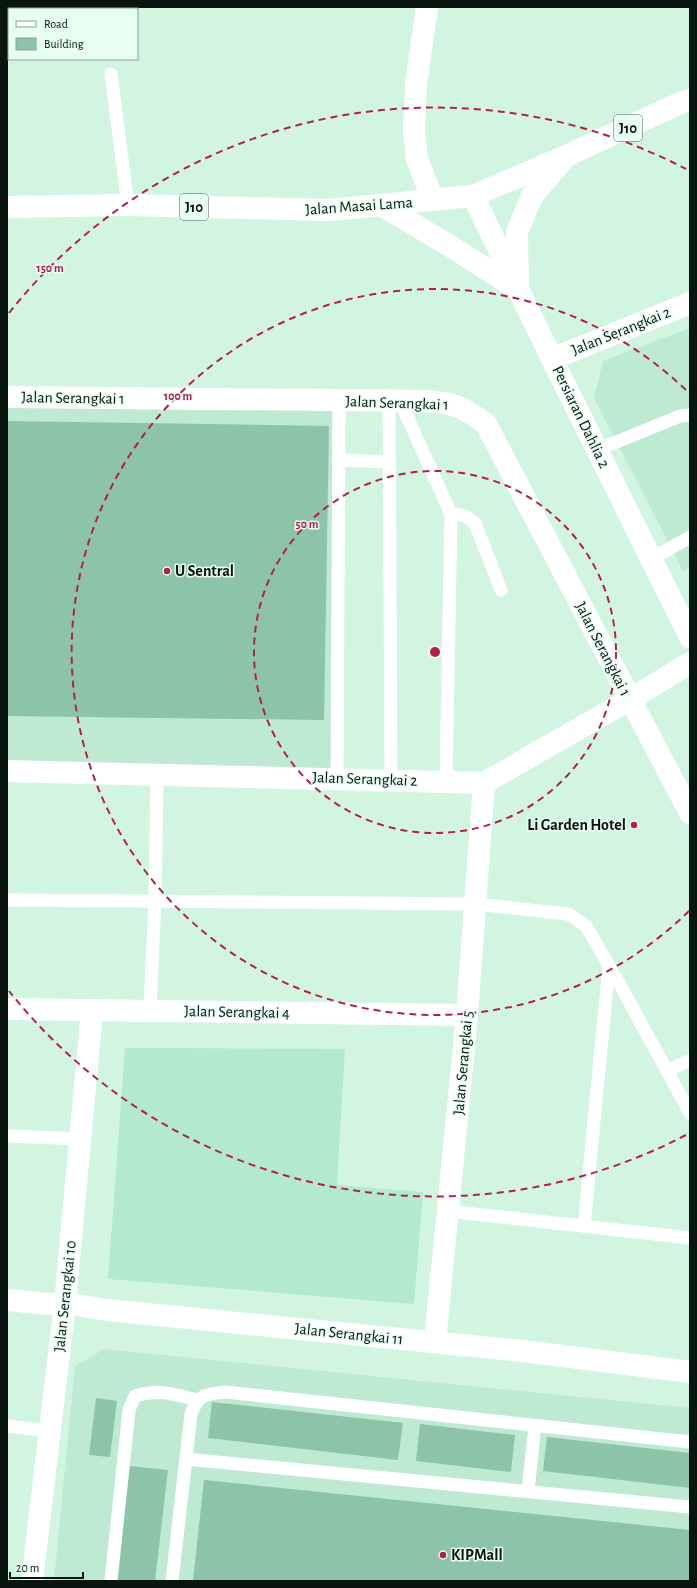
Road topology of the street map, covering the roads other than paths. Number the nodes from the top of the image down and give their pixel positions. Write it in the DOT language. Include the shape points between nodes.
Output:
graph roads {
  1 [pos="427,7"];
  2 [pos="111,74"];
  3 [pos="690,100"];
  4 [pos="566,156"];
  5 [pos="473,196"];
  6 [pos="433,200"];
  7 [pos="128,205"];
  8 [pos="381,206"];
  9 [pos="7,207"];
  10 [pos="518,289"];
  11 [pos="690,303"];
  12 [pos="552,359"];
  13 [pos="7,397"];
  14 [pos="339,401"];
  15 [pos="395,401"];
  16 [pos="690,415"];
  17 [pos="597,450"];
  18 [pos="339,460"];
  19 [pos="389,462"];
  20 [pos="451,514"];
  21 [pos="690,537"];
  22 [pos="651,559"];
  23 [pos="501,590"];
  24 [pos="690,637"];
  25 [pos="690,663"];
  26 [pos="630,700"];
  27 [pos="7,771"];
  28 [pos="157,774"];
  29 [pos="338,778"];
  30 [pos="391,780"];
  31 [pos="446,782"];
  32 [pos="484,783"];
  33 [pos="690,813"];
  34 [pos="7,900"];
  35 [pos="155,901"];
  36 [pos="476,904"];
  37 [pos="609,965"];
  38 [pos="7,1009"];
  39 [pos="92,1011"];
  40 [pos="150,1011"];
  41 [pos="468,1015"];
  42 [pos="690,1060"];
  43 [pos="667,1071"];
  44 [pos="690,1114"];
  45 [pos="7,1136"];
  46 [pos="81,1139"];
  47 [pos="448,1211"];
  48 [pos="584,1226"];
  49 [pos="690,1238"];
  50 [pos="7,1300"];
  51 [pos="65,1303"];
  52 [pos="435,1342"];
  53 [pos="690,1372"];
  54 [pos="197,1400"];
  55 [pos="7,1426"];
  56 [pos="536,1426"];
  57 [pos="49,1431"];
  58 [pos="690,1442"];
  59 [pos="186,1459"];
  60 [pos="528,1491"];
  61 [pos="690,1507"];
  62 [pos="32,1581"];
  63 [pos="111,1581"];
  64 [pos="172,1581"];
  1 -- 6 [label="street" via="416,84 414,130 417,159"];
  2 -- 7 [label="lane"];
  3 -- 4 [label="street, Jalan Masai Lama / J10"];
  4 -- 5 [label="street, Jalan Masai Lama / J10"];
  4 -- 10 [label="street" via="532,196 517,232"];
  5 -- 6 [label="street, Jalan Masai Lama / J10"];
  5 -- 10 [label="street, Persiaran Dahlia 2"];
  6 -- 8 [label="street, Jalan Masai Lama / J10"];
  7 -- 8 [label="street, Jalan Masai Lama / J10" via="330,210"];
  7 -- 9 [label="street, Jalan Masai Lama / J10"];
  8 -- 10 [label="street"];
  10 -- 12 [label="street, Persiaran Dahlia 2"];
  11 -- 12 [label="street, Jalan Serangkai 2"];
  12 -- 17 [label="street, Persiaran Dahlia 2"];
  13 -- 14 [label="street, Jalan Serangkai 1"];
  14 -- 15 [label="street, Jalan Serangkai 1"];
  14 -- 18 [label="lane"];
  15 -- 19 [label="lane"];
  15 -- 20 [label="lane"];
  15 -- 26 [label="street, Jalan Serangkai 1" via="449,403 467,410 486,424"];
  16 -- 17 [label="lane" via="680,416"];
  17 -- 22 [label="street, Persiaran Dahlia 2"];
  18 -- 19 [label="lane"];
  18 -- 29 [label="lane"];
  19 -- 30 [label="lane"];
  20 -- 23 [label="lane" via="460,514 475,523"];
  20 -- 31 [label="lane"];
  21 -- 22 [label="lane"];
  22 -- 24 [label="street, Persiaran Dahlia 2"];
  25 -- 26 [label="street"];
  26 -- 32 [label="street"];
  26 -- 33 [label="street, Jalan Serangkai 1"];
  27 -- 28 [label="street, Jalan Serangkai 2"];
  28 -- 29 [label="street, Jalan Serangkai 2"];
  28 -- 35 [label="lane"];
  29 -- 30 [label="street, Jalan Serangkai 2"];
  30 -- 31 [label="street, Jalan Serangkai 2"];
  31 -- 32 [label="street, Jalan Serangkai 2"];
  32 -- 36 [label="street, Jalan Serangkai 5"];
  34 -- 35 [label="lane"];
  35 -- 36 [label="lane"];
  35 -- 40 [label="lane"];
  36 -- 37 [label="lane" via="568,914 586,926"];
  36 -- 41 [label="street, Jalan Serangkai 5"];
  37 -- 43 [label="lane"];
  37 -- 48 [label="lane"];
  38 -- 39 [label="street, Jalan Serangkai 4"];
  39 -- 40 [label="street, Jalan Serangkai 4"];
  39 -- 46 [label="street, Jalan Serangkai 10"];
  40 -- 41 [label="street, Jalan Serangkai 4"];
  41 -- 47 [label="street, Jalan Serangkai 5"];
  42 -- 43 [label="lane"];
  43 -- 44 [label="lane"];
  45 -- 46 [label="lane"];
  46 -- 51 [label="street, Jalan Serangkai 10"];
  47 -- 48 [label="lane"];
  47 -- 52 [label="street, Jalan Serangkai 5"];
  48 -- 49 [label="lane"];
  50 -- 51 [label="street, Jalan Serangkai 11"];
  51 -- 52 [label="street, Jalan Serangkai 11" via="107,1310"];
  51 -- 57 [label="street, Jalan Serangkai 10"];
  52 -- 53 [label="street, Jalan Serangkai 11"];
  54 -- 56 [label="lane" via="208,1393 225,1392"];
  54 -- 59 [label="lane" via="191,1414"];
  54 -- 63 [label="lane" via="166,1392 150,1391 135,1396 129,1410"];
  55 -- 57 [label="lane"];
  56 -- 58 [label="lane"];
  56 -- 60 [label="lane"];
  57 -- 62 [label="street, Jalan Serangkai 10"];
  59 -- 60 [label="lane"];
  59 -- 64 [label="lane"];
  60 -- 61 [label="lane"];
}
